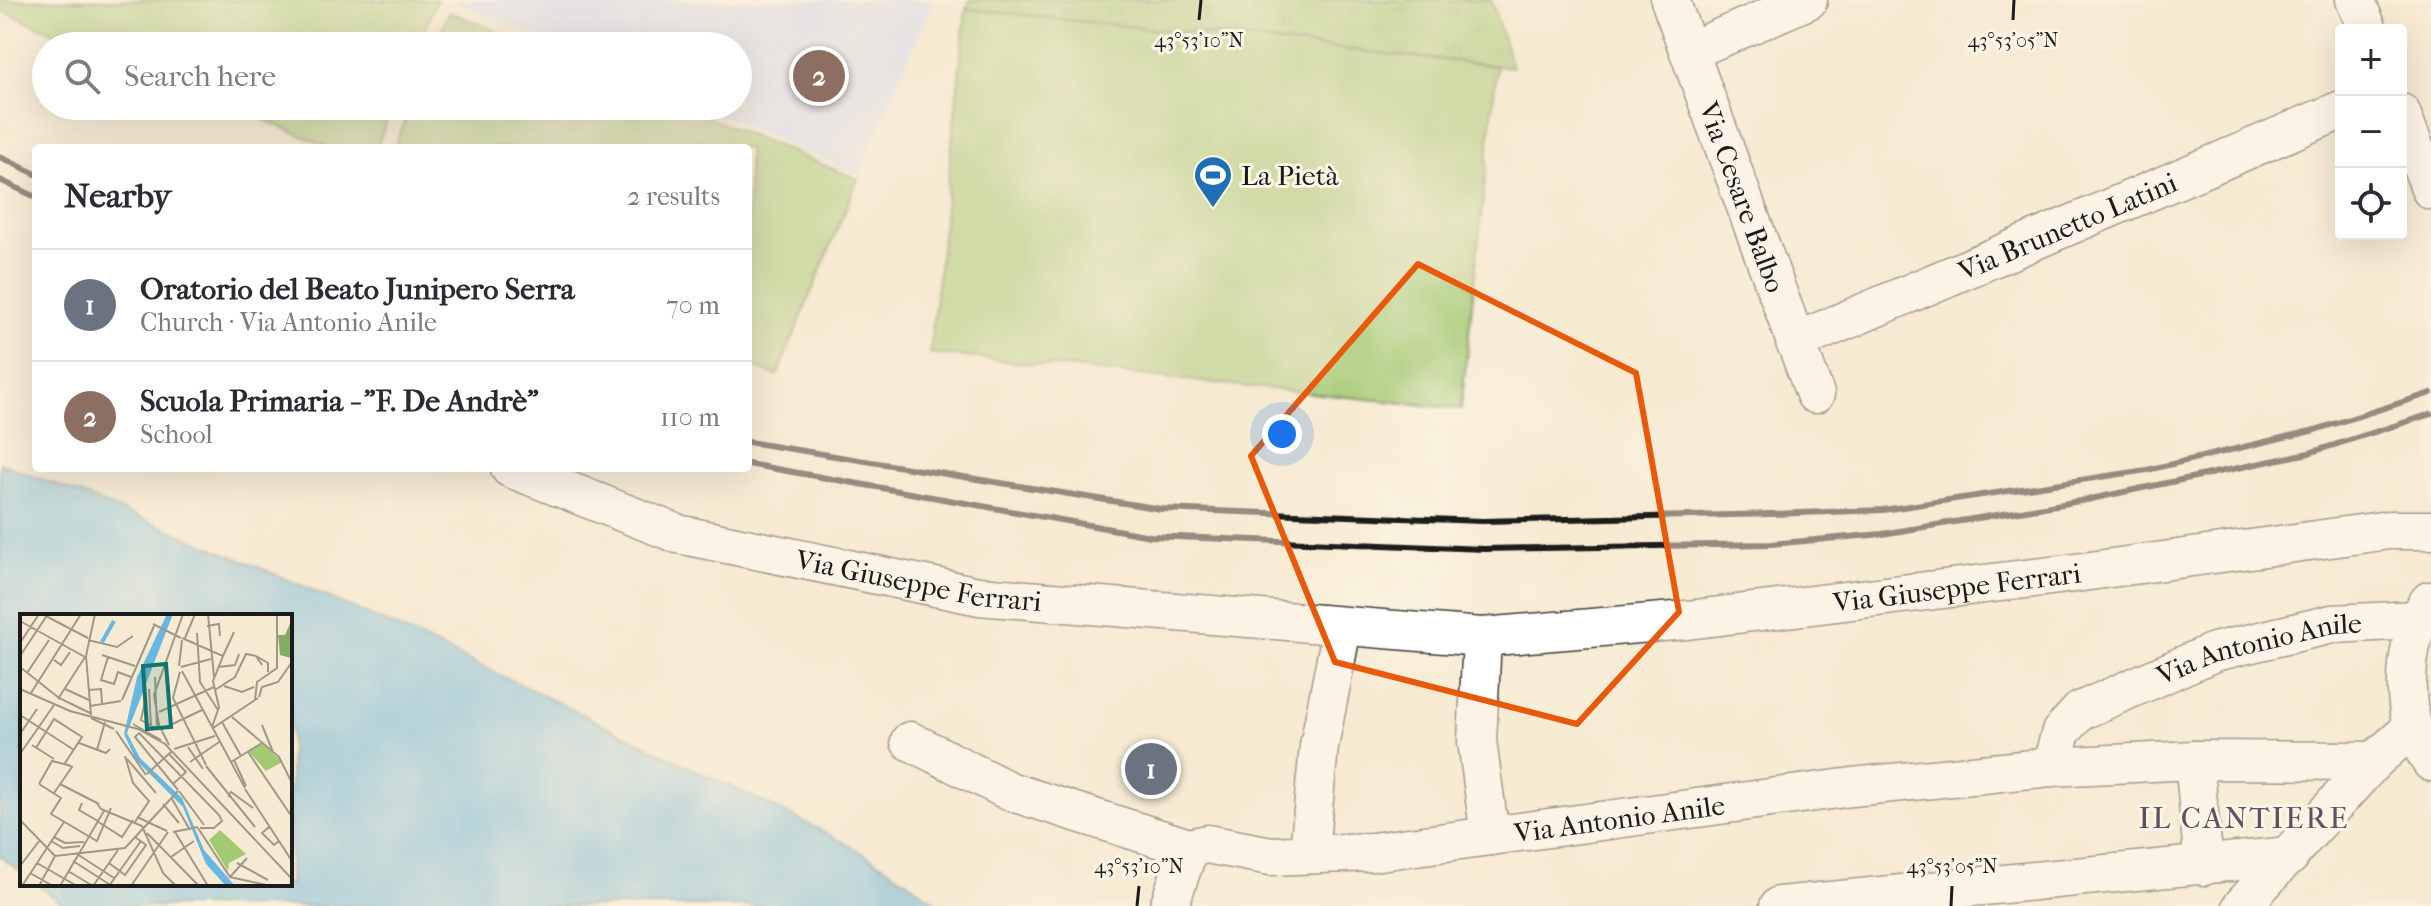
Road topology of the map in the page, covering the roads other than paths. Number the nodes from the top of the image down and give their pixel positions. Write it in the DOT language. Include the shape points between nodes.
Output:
graph roads {
  1 [pos="1670,0"];
  2 [pos="1808,0"];
  3 [pos="2355,0"];
  4 [pos="2365,24"];
  5 [pos="1690,51"];
  6 [pos="2335,113"];
  7 [pos="2407,128"];
  8 [pos="2431,190"];
  9 [pos="1795,342"];
  10 [pos="1815,394"];
  11 [pos="520,472"];
  12 [pos="2431,530"];
  13 [pos="2423,610"];
  14 [pos="1342,628"];
  15 [pos="1482,637"];
  16 [pos="2413,727"];
  17 [pos="910,741"];
  18 [pos="2194,760"];
  19 [pos="2374,761"];
  20 [pos="2431,762"];
  21 [pos="2051,767"];
  22 [pos="1490,836"];
  23 [pos="1189,848"];
  24 [pos="1309,853"];
  25 [pos="2290,856"];
  26 [pos="2204,866"];
  27 [pos="1169,906"];
  28 [pos="1779,906"];
  29 [pos="2242,906"];
  1 -- 5 [label="street, Via Cesare Balbo"];
  2 -- 5 [label="street"];
  3 -- 4 [label="street"];
  5 -- 9 [label="street, Via Cesare Balbo"];
  6 -- 9 [label="street, Via Brunetto Latini"];
  7 -- 8 [label="street"];
  9 -- 10 [label="street, Via Cesare Balbo"];
  11 -- 14 [label="street, Via Giuseppe Ferrari" via="678,534 874,577 979,596"];
  12 -- 15 [label="street, Via Giuseppe Ferrari" via="2389,530 1687,620"];
  13 -- 16 [label="street" via="2407,672"];
  13 -- 21 [label="street, Via Antonio Anile" via="2332,624 2214,652 2080,711 2061,732"];
  14 -- 15 [label="street, Via Giuseppe Ferrari"];
  14 -- 24 [label="street" via="1319,746"];
  15 -- 22 [label="street" via="1477,741"];
  16 -- 19 [label="street"];
  16 -- 20 [label="street"];
  17 -- 23 [label="street, Via Antonio Anile" via="1009,791"];
  18 -- 19 [label="street, Via Antonio Anile"];
  18 -- 21 [label="street, Via Antonio Anile"];
  18 -- 26 [label="street"];
  19 -- 25 [label="street"];
  21 -- 22 [label="street, Via Antonio Anile" via="1852,787"];
  22 -- 24 [label="street, Via Antonio Anile" via="1372,852"];
  23 -- 24 [label="street, Via Antonio Anile" via="1207,844 1271,856"];
  23 -- 27 [label="street"];
  25 -- 26 [label="street"];
  25 -- 29 [label="street"];
  26 -- 28 [label="street"];
}
